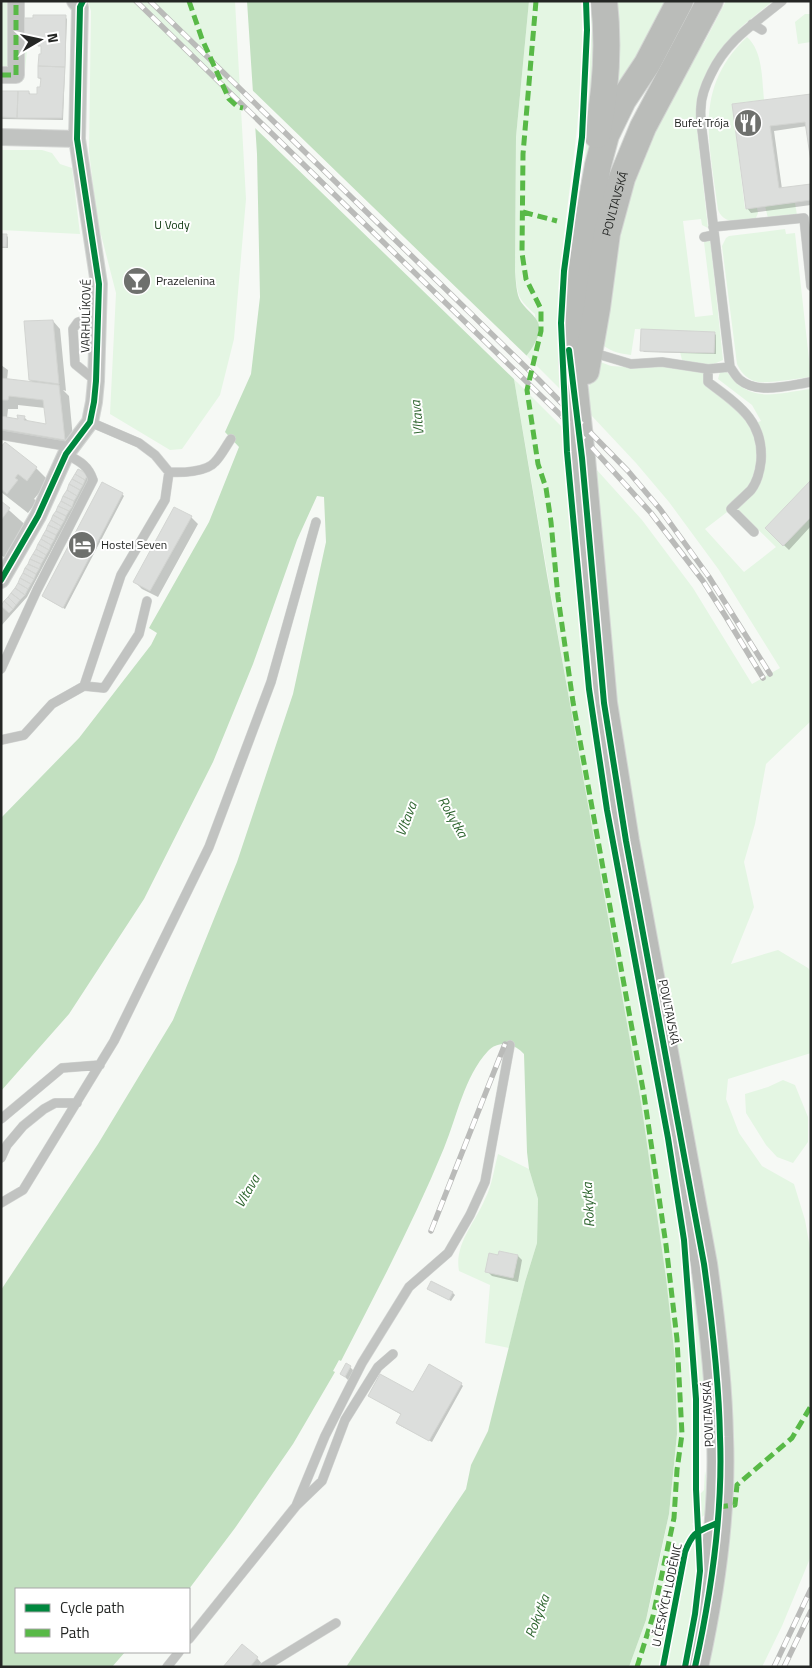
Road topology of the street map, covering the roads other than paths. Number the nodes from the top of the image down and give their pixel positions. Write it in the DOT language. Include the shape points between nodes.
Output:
graph roads {
  1 [pos="10,1"];
  2 [pos="17,1"];
  3 [pos="75,1"];
  4 [pos="604,1"];
  5 [pos="680,1"];
  6 [pos="710,1"];
  7 [pos="782,1"];
  8 [pos="752,24"];
  9 [pos="762,30"];
  10 [pos="1,75"];
  11 [pos="1,137"];
  12 [pos="77,139"];
  13 [pos="714,231"];
  14 [pos="704,237"];
  15 [pos="584,243"];
  16 [pos="811,286"];
  17 [pos="98,317"];
  18 [pos="588,351"];
  19 [pos="730,367"];
  20 [pos="708,369"];
  21 [pos="96,381"];
  22 [pos="811,382"];
  23 [pos="90,422"];
  24 [pos="578,424"];
  25 [pos="1,435"];
  26 [pos="231,439"];
  27 [pos="68,451"];
  28 [pos="169,472"];
  29 [pos="316,522"];
  30 [pos="754,532"];
  31 [pos="1,580"];
  32 [pos="147,601"];
  33 [pos="1,669"];
  34 [pos="84,686"];
  35 [pos="1,740"];
  36 [pos="510,1045"];
  37 [pos="100,1065"];
  38 [pos="77,1103"];
  39 [pos="1,1119"];
  40 [pos="1,1158"];
  41 [pos="1,1202"];
  42 [pos="393,1354"];
  43 [pos="296,1506"];
  44 [pos="336,1623"];
  45 [pos="190,1638"];
  46 [pos="178,1653"];
  47 [pos="167,1667"];
  48 [pos="264,1667"];
  49 [pos="695,1667"];
  1 -- 2 [label="street"];
  2 -- 10 [label="street" via="16,75"];
  3 -- 12 [label="street, VARHULÍKOVÉ" via="80,7"];
  4 -- 15 [label="main road" via="604,85 590,173"];
  5 -- 15 [label="main road, POVLTAVSKÁ" via="606,134"];
  6 -- 18 [label="main road, POVLTAVSKÁ" via="643,127 622,178 607,233"];
  7 -- 8 [label="lane"];
  8 -- 9 [label="lane"];
  8 -- 13 [label="lane" via="718,60 705,85 701,106"];
  11 -- 12 [label="street"];
  12 -- 17 [label="street, VARHULÍKOVÉ" via="99,284"];
  13 -- 14 [label="lane"];
  13 -- 16 [label="lane" via="804,218"];
  13 -- 19 [label="lane"];
  15 -- 24 [label="main road, POVLTAVSKÁ" via="574,310 572,361"];
  17 -- 21 [label="street, VARHULÍKOVÉ"];
  17 -- 21 [label="lane" via="78,322 73,329 75,364"];
  18 -- 20 [label="lane" via="631,364 662,362"];
  18 -- 24 [label="main road, POVLTAVSKÁ"];
  19 -- 20 [label="lane"];
  19 -- 22 [label="lane" via="740,380 758,387"];
  20 -- 30 [label="lane" via="708,382 735,401 757,429 762,451 760,469 752,488 731,509"];
  21 -- 23 [label="street, VARHULÍKOVÉ"];
  23 -- 27 [label="street, VARHULÍKOVÉ"];
  23 -- 28 [label="lane" via="140,442"];
  24 -- 49 [label="main road, POVLTAVSKÁ" via="604,704 713,1327 720,1482 712,1568"];
  25 -- 27 [label="lane"];
  26 -- 28 [label="lane" via="214,464 181,473"];
  27 -- 31 [label="street, VARHULÍKOVÉ" via="38,516"];
  27 -- 33 [label="lane" via="90,470 93,480"];
  28 -- 34 [label="lane" via="165,500 121,575"];
  29 -- 37 [label="lane" via="272,682 209,847"];
  32 -- 34 [label="lane" via="139,634 104,688"];
  34 -- 35 [label="lane" via="52,704 24,735"];
  36 -- 43 [label="lane" via="485,1182 470,1216 448,1253 409,1287 362,1363 325,1436"];
  37 -- 38 [label="lane"];
  37 -- 39 [label="lane" via="62,1068"];
  38 -- 40 [label="lane" via="55,1103 44,1109 6,1145"];
  38 -- 41 [label="lane" via="23,1190"];
  42 -- 43 [label="lane" via="378,1367 345,1420 322,1481"];
  43 -- 45 [label="lane"];
  44 -- 48 [label="lane"];
  46 -- 47 [label="lane"];
}
